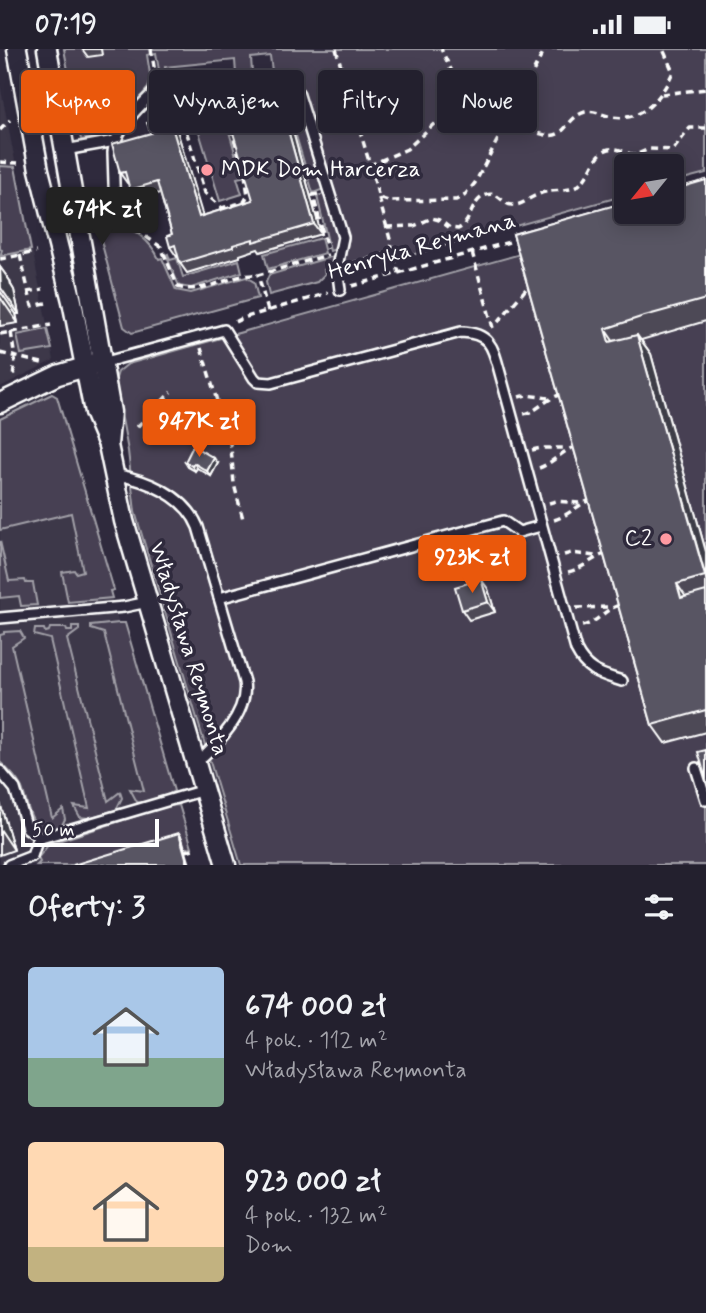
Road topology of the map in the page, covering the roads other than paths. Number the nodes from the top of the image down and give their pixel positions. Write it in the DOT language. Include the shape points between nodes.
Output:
graph roads {
  1 [pos="17,49"];
  2 [pos="47,49"];
  3 [pos="115,141"];
  4 [pos="64,148"];
  5 [pos="35,151"];
  6 [pos="78,226"];
  7 [pos="340,290"];
  8 [pos="94,365"];
  9 [pos="0,403"];
  10 [pos="114,474"];
  11 [pos="545,524"];
  12 [pos="219,598"];
  13 [pos="148,602"];
  14 [pos="0,618"];
  15 [pos="622,681"];
  16 [pos="196,763"];
  17 [pos="696,768"];
  18 [pos="0,771"];
  19 [pos="204,790"];
  20 [pos="706,800"];
  21 [pos="38,838"];
  22 [pos="9,865"];
  23 [pos="226,865"];
  1 -- 5 [label="street, Władysława Reymonta"];
  2 -- 4 [label="street, Władysława Reymonta"];
  3 -- 4 [label="lane"];
  3 -- 6 [label="lane" via="115,215"];
  3 -- 7 [label="lane" via="158,90 285,79 299,95 344,237 337,269"];
  4 -- 5 [label="street"];
  4 -- 6 [label="street, Władysława Reymonta"];
  5 -- 8 [label="street, Władysława Reymonta"];
  6 -- 8 [label="street, Władysława Reymonta"];
  8 -- 9 [label="street" via="58,375"];
  8 -- 10 [label="street, Władysława Reymonta" via="111,412 108,445"];
  8 -- 11 [label="lane" via="227,328 249,373 258,382 271,383 461,332 474,333 491,345"];
  10 -- 12 [label="lane" via="147,483 189,510"];
  10 -- 13 [label="street, Władysława Reymonta"];
  11 -- 12 [label="lane" via="519,532 503,521"];
  11 -- 15 [label="lane" via="580,657 593,672"];
  12 -- 16 [label="lane" via="245,693 226,733"];
  13 -- 14 [label="lane"];
  13 -- 16 [label="street, Władysława Reymonta"];
  16 -- 19 [label="street, Władysława Reymonta"];
  17 -- 20 [label="lane"];
  18 -- 21 [label="lane" via="15,789 27,828"];
  19 -- 21 [label="lane"];
  19 -- 23 [label="street, Władysława Reymonta"];
  21 -- 22 [label="lane" via="32,856"];
}
